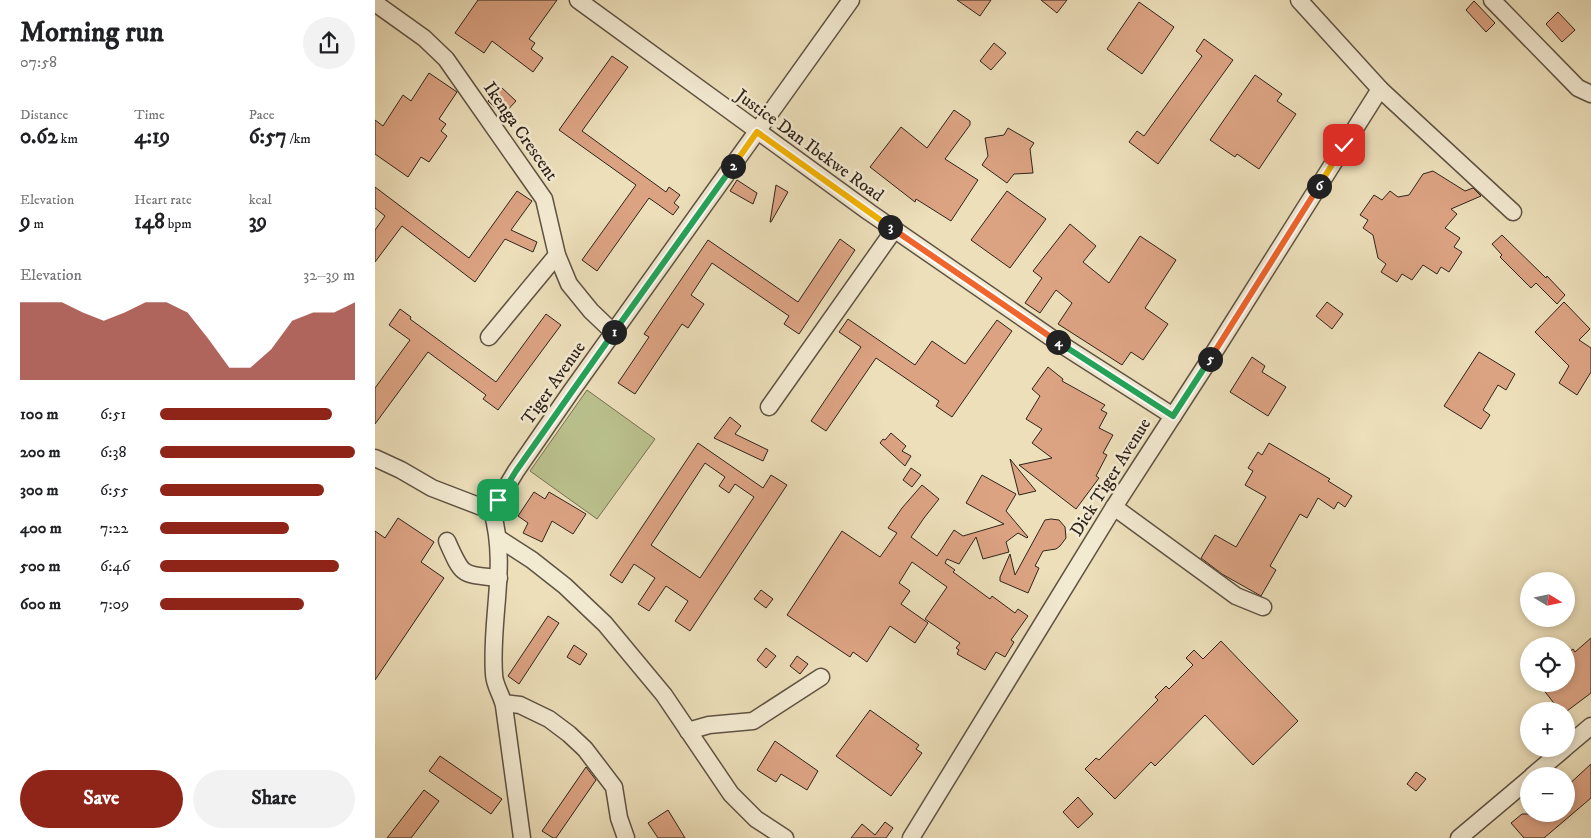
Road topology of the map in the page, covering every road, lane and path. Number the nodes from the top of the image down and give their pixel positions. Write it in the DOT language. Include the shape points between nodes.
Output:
graph roads {
  1 [pos="578,0"];
  2 [pos="851,0"];
  3 [pos="1299,0"];
  4 [pos="1492,0"];
  5 [pos="375,2"];
  6 [pos="1380,89"];
  7 [pos="1591,94"];
  8 [pos="757,132"];
  9 [pos="1513,212"];
  10 [pos="894,230"];
  11 [pos="557,255"];
  12 [pos="613,332"];
  13 [pos="489,337"];
  14 [pos="769,407"];
  15 [pos="1173,416"];
  16 [pos="375,458"];
  17 [pos="1114,508"];
  18 [pos="492,511"];
  19 [pos="498,538"];
  20 [pos="447,542"];
  21 [pos="499,578"];
  22 [pos="1263,607"];
  23 [pos="821,677"];
  24 [pos="504,703"];
  25 [pos="1591,726"];
  26 [pos="688,731"];
  27 [pos="1575,740"];
  28 [pos="1554,757"];
  29 [pos="1543,767"];
  30 [pos="1520,787"];
  31 [pos="523,838"];
  32 [pos="626,838"];
  33 [pos="785,838"];
  34 [pos="911,838"];
  35 [pos="1459,838"];
  1 -- 8 [label="street, Justice Dan Ibekwe Road"];
  2 -- 8 [label="street, Tiger Avenue"];
  3 -- 6 [label="street"];
  4 -- 7 [label="street" via="1578,88"];
  5 -- 11 [label="street, Ikenga Crescent" via="424,38 445,59 544,198"];
  6 -- 9 [label="street"];
  6 -- 15 [label="street, Dick Tiger Avenue"];
  8 -- 10 [label="street, Justice Dan Ibekwe Road"];
  8 -- 12 [label="street, Tiger Avenue"];
  10 -- 14 [label="street"];
  10 -- 15 [label="street, Justice Dan Ibekwe Road"];
  11 -- 12 [label="street, Ikenga Crescent" via="573,291"];
  11 -- 13 [label="street"];
  12 -- 18 [label="street, Tiger Avenue" via="516,471"];
  15 -- 17 [label="street, Dick Tiger Avenue"];
  16 -- 18 [label="street" via="432,488"];
  17 -- 22 [label="street" via="1236,596"];
  17 -- 34 [label="street, Dick Tiger Avenue"];
  18 -- 19 [label="street"];
  19 -- 21 [label="street"];
  19 -- 26 [label="street" via="565,586 605,624 664,694"];
  20 -- 21 [label="street" via="465,573"];
  21 -- 24 [label="street" via="494,625 494,675"];
  23 -- 26 [label="street" via="753,721 716,724"];
  24 -- 31 [label="street"];
  24 -- 32 [label="street" via="536,712 585,749 614,787"];
  25 -- 27 [label="street"];
  26 -- 33 [label="street" via="731,794 756,819"];
  28 -- 29 [label="street"];
  30 -- 35 [label="street"];
}
